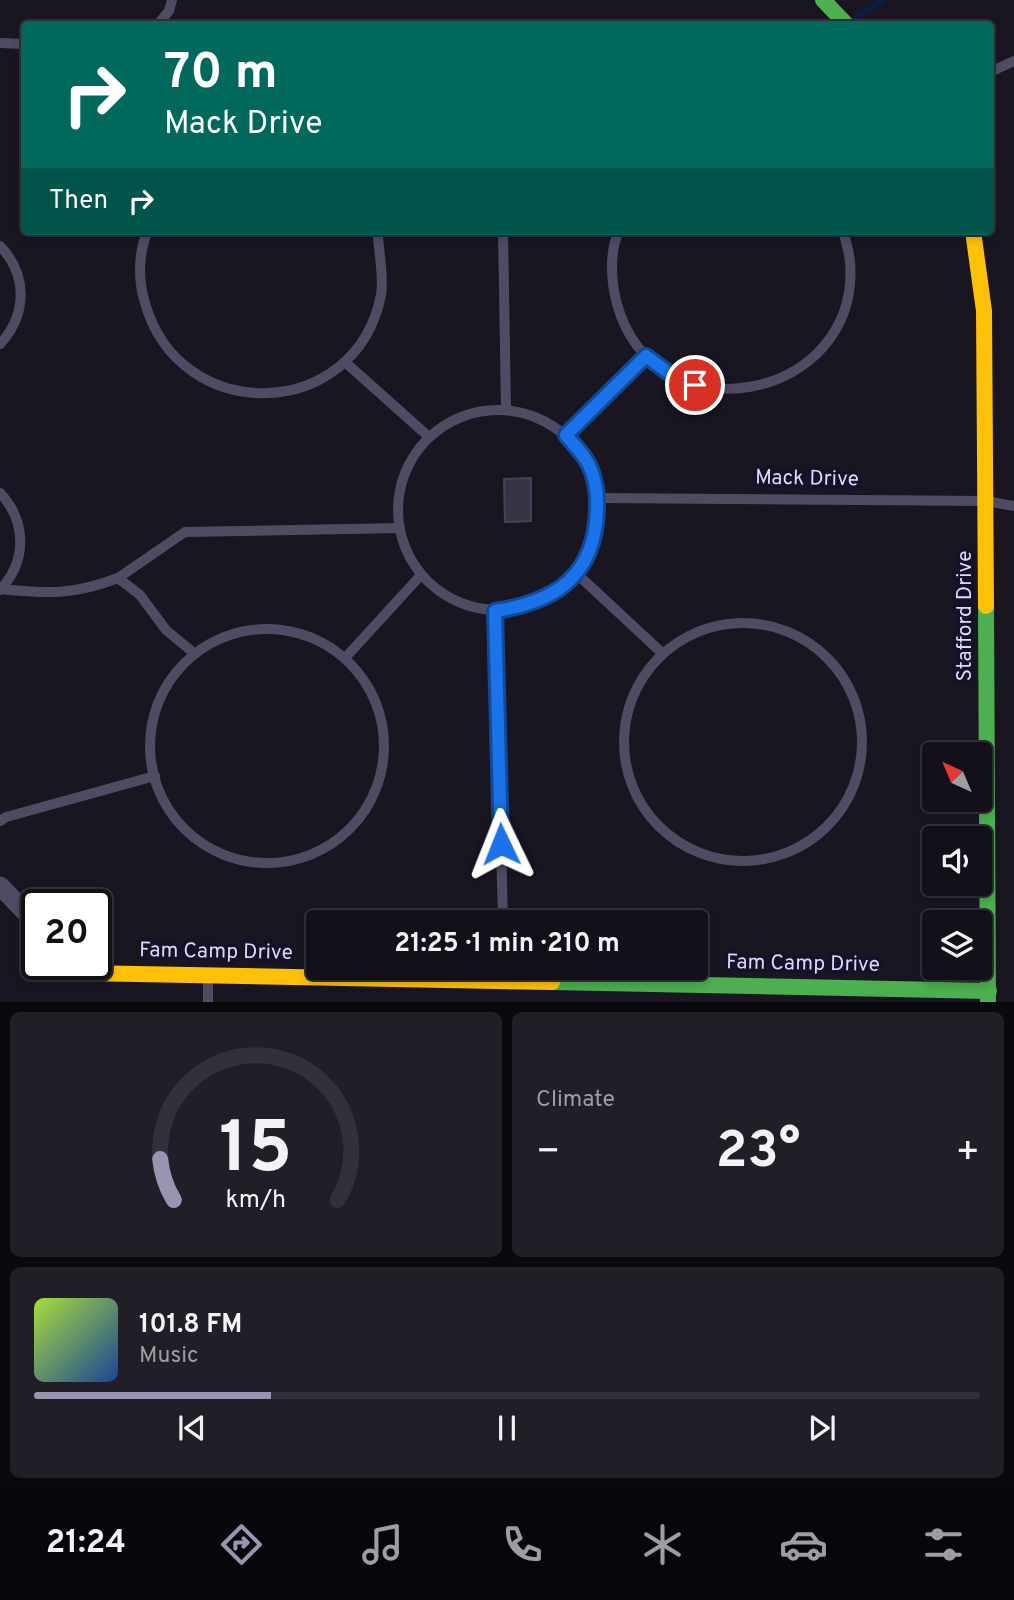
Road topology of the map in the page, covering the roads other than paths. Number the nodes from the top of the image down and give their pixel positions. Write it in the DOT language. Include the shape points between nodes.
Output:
graph roads {
  1 [pos="172,0"];
  2 [pos="824,0"];
  3 [pos="161,21"];
  4 [pos="843,21"];
  5 [pos="0,43"];
  6 [pos="21,44"];
  7 [pos="1014,61"];
  8 [pos="994,70"];
  9 [pos="146,235"];
  10 [pos="376,235"];
  11 [pos="503,235"];
  12 [pos="618,235"];
  13 [pos="844,235"];
  14 [pos="974,235"];
  15 [pos="0,246"];
  16 [pos="0,344"];
  17 [pos="646,356"];
  18 [pos="345,362"];
  19 [pos="506,409"];
  20 [pos="566,435"];
  21 [pos="429,437"];
  22 [pos="0,493"];
  23 [pos="599,498"];
  24 [pos="986,501"];
  25 [pos="1014,506"];
  26 [pos="400,528"];
  27 [pos="576,573"];
  28 [pos="421,575"];
  29 [pos="118,578"];
  30 [pos="0,590"];
  31 [pos="495,611"];
  32 [pos="662,653"];
  33 [pos="195,654"];
  34 [pos="346,657"];
  35 [pos="155,776"];
  36 [pos="0,821"];
  37 [pos="0,886"];
  38 [pos="21,908"];
  39 [pos="503,910"];
  40 [pos="112,973"];
  41 [pos="208,975"];
  42 [pos="306,975"];
  43 [pos="636,980"];
  44 [pos="988,996"];
  45 [pos="208,1002"];
  1 -- 3 [label="lane"];
  2 -- 4 [label="street"];
  5 -- 6 [label="lane"];
  7 -- 8 [label="lane"];
  9 -- 18 [label="lane" via="139,286 151,327 179,364 225,390 282,394 322,379"];
  10 -- 18 [label="lane" via="382,293 365,337"];
  11 -- 19 [label="lane"];
  12 -- 17 [label="lane" via="611,282 623,324"];
  13 -- 17 [label="lane" via="850,263 845,307 827,342 799,370 759,388 712,390 678,380"];
  14 -- 24 [label="street, Stafford Drive" via="984,311"];
  15 -- 16 [label="lane" via="17,270 22,295 16,321"];
  17 -- 20 [label="lane"];
  18 -- 21 [label="lane"];
  19 -- 20 [label="lane" via="536,416"];
  19 -- 21 [label="lane" via="471,412"];
  20 -- 23 [label="lane" via="589,464"];
  21 -- 26 [label="lane" via="408,465 398,503"];
  22 -- 30 [label="lane" via="16,516 21,542 16,568"];
  23 -- 24 [label="lane, Mack Drive"];
  23 -- 27 [label="lane" via="593,543"];
  24 -- 25 [label="lane, Mack Drive"];
  24 -- 44 [label="street, Stafford Drive"];
  26 -- 28 [label="lane"];
  26 -- 29 [label="lane" via="186,531"];
  27 -- 31 [label="lane" via="560,589 529,606"];
  27 -- 32 [label="lane"];
  28 -- 31 [label="lane" via="447,597"];
  28 -- 34 [label="lane"];
  29 -- 30 [label="lane" via="85,590"];
  29 -- 33 [label="lane"];
  31 -- 39 [label="lane"];
  32 -- 32 [label="lane" via="636,686 624,724 625,766 631,787 661,831 695,853 734,863 789,854 830,826 859,779 864,729 843,673 801,635 749,621 700,629"];
  33 -- 34 [label="lane" via="236,632 274,628 317,639"];
  33 -- 35 [label="lane" via="168,683 152,719 149,752"];
  34 -- 35 [label="lane" via="373,692 383,719 386,750 379,787 358,823 327,848 288,863 247,863 214,852 181,828 159,795"];
  35 -- 36 [label="lane"];
  37 -- 38 [label="street"];
  40 -- 41 [label="street, Fam Camp Drive"];
  41 -- 42 [label="street, Fam Camp Drive"];
  41 -- 45 [label="lane"];
  43 -- 44 [label="street, Fam Camp Drive"];
}
